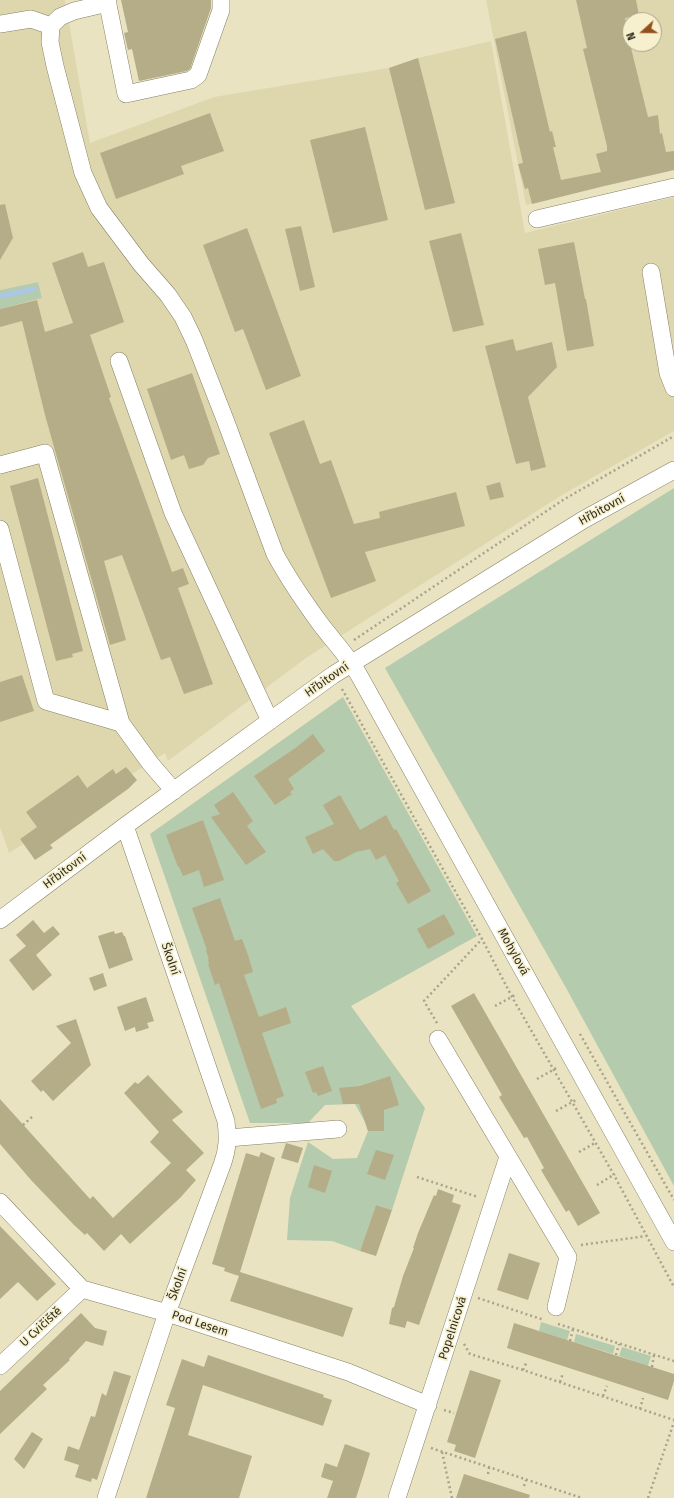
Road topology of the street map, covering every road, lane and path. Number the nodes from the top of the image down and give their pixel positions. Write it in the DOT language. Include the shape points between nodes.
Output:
graph roads {
  1 [pos="221,0"];
  2 [pos="108,2"];
  3 [pos="0,24"];
  4 [pos="51,26"];
  5 [pos="674,187"];
  6 [pos="537,219"];
  7 [pos="652,272"];
  8 [pos="119,361"];
  9 [pos="674,388"];
  10 [pos="674,436"];
  11 [pos="0,465"];
  12 [pos="674,470"];
  13 [pos="0,529"];
  14 [pos="341,649"];
  15 [pos="352,663"];
  16 [pos="342,689"];
  17 [pos="270,721"];
  18 [pos="121,723"];
  19 [pos="174,791"];
  20 [pos="125,826"];
  21 [pos="0,920"];
  22 [pos="482,939"];
  23 [pos="532,986"];
  24 [pos="512,997"];
  25 [pos="495,1006"];
  26 [pos="438,1039"];
  27 [pos="572,1059"];
  28 [pos="553,1070"];
  29 [pos="537,1079"];
  30 [pos="591,1092"];
  31 [pos="572,1103"];
  32 [pos="556,1111"];
  33 [pos="32,1117"];
  34 [pos="23,1125"];
  35 [pos="338,1129"];
  36 [pos="613,1133"];
  37 [pos="228,1138"];
  38 [pos="596,1143"];
  39 [pos="580,1152"];
  40 [pos="508,1157"];
  41 [pos="631,1165"];
  42 [pos="614,1175"];
  43 [pos="417,1176"];
  44 [pos="597,1185"];
  45 [pos="0,1202"];
  46 [pos="494,1202"];
  47 [pos="674,1242"];
  48 [pos="674,1287"];
  49 [pos="82,1289"];
  50 [pos="473,1297"];
  51 [pos="167,1313"];
  52 [pos="554,1314"];
  53 [pos="545,1320"];
  54 [pos="573,1329"];
  55 [pos="570,1341"];
  56 [pos="463,1343"];
  57 [pos="619,1344"];
  58 [pos="616,1355"];
  59 [pos="654,1355"];
  60 [pos="527,1361"];
  61 [pos="674,1361"];
  62 [pos="0,1366"];
  63 [pos="652,1367"];
  64 [pos="523,1370"];
  65 [pos="563,1373"];
  66 [pos="560,1382"];
  67 [pos="607,1386"];
  68 [pos="603,1396"];
  69 [pos="643,1398"];
  70 [pos="428,1405"];
  71 [pos="640,1409"];
  72 [pos="674,1421"];
  73 [pos="428,1447"];
  74 [pos="442,1452"];
  75 [pos="490,1467"];
  76 [pos="488,1474"];
  77 [pos="526,1480"];
  78 [pos="524,1486"];
  79 [pos="649,1497"];
  80 [pos="106,1498"];
  81 [pos="396,1498"];
  82 [pos="452,1498"];
  83 [pos="582,1498"];
  84 [pos="652,1498"];
  1 -- 2 [label="street" via="222,10 198,75 191,80 126,94"];
  2 -- 4 [label="street" via="74,11 60,17"];
  3 -- 4 [label="street" via="31,19"];
  4 -- 14 [label="street, Mohylová" via="50,42 83,173 99,208 183,317 226,422 275,554 319,622"];
  5 -- 6 [label="street"];
  7 -- 9 [label="street" via="668,373"];
  8 -- 17 [label="street" via="173,513"];
  10 -- 14 [label="path" via="563,500"];
  11 -- 18 [label="street" via="45,453"];
  12 -- 15 [label="street, Hřbitovní" via="583,520"];
  13 -- 18 [label="street" via="46,701"];
  14 -- 15 [label="street, Mohylová"];
  15 -- 17 [label="street, Hřbitovní"];
  15 -- 23 [label="street, Mohylová"];
  16 -- 22 [label="path"];
  17 -- 19 [label="street, Hřbitovní"];
  18 -- 19 [label="street" via="150,764"];
  19 -- 20 [label="street, Hřbitovní"];
  20 -- 21 [label="street, Hřbitovní"];
  20 -- 37 [label="street, Školní" via="226,1121"];
  22 -- 24 [label="path"];
  22 -- 26 [label="path" via="424,1001 445,1035"];
  23 -- 24 [label="path"];
  23 -- 27 [label="street, Mohylová"];
  24 -- 25 [label="path"];
  24 -- 28 [label="path"];
  26 -- 40 [label="street"];
  27 -- 28 [label="path"];
  27 -- 30 [label="street, Mohylová"];
  28 -- 29 [label="path"];
  28 -- 31 [label="path"];
  30 -- 31 [label="path"];
  30 -- 36 [label="street, Mohylová"];
  31 -- 32 [label="path"];
  31 -- 38 [label="path"];
  33 -- 34 [label="path"];
  35 -- 37 [label="street"];
  36 -- 38 [label="path"];
  36 -- 41 [label="street, Mohylová"];
  37 -- 51 [label="street, Školní" via="227,1151"];
  38 -- 39 [label="path"];
  38 -- 42 [label="path"];
  40 -- 46 [label="street, Popelnicová"];
  40 -- 52 [label="street" via="568,1257"];
  41 -- 42 [label="path"];
  41 -- 47 [label="street, Mohylová"];
  42 -- 44 [label="path"];
  42 -- 48 [label="path"];
  43 -- 46 [label="path"];
  45 -- 49 [label="street"];
  46 -- 70 [label="street, Popelnicová"];
  49 -- 51 [label="street, Pod Lesem"];
  49 -- 62 [label="street, U Cvičiště"];
  50 -- 53 [label="path"];
  51 -- 70 [label="street, Pod Lesem" via="348,1372"];
  51 -- 80 [label="street, Školní"];
  52 -- 54 [label="path"];
  54 -- 55 [label="path"];
  54 -- 57 [label="path"];
  56 -- 64 [label="path" via="470,1354"];
  57 -- 58 [label="path"];
  57 -- 59 [label="path"];
  59 -- 61 [label="path"];
  59 -- 63 [label="path"];
  60 -- 64 [label="path"];
  64 -- 66 [label="path"];
  65 -- 66 [label="path"];
  66 -- 68 [label="path"];
  67 -- 68 [label="path"];
  68 -- 71 [label="path"];
  69 -- 71 [label="path"];
  70 -- 81 [label="street, Popelnicová"];
  71 -- 72 [label="path"];
  72 -- 79 [label="path"];
  73 -- 74 [label="path"];
  74 -- 75 [label="path"];
  74 -- 82 [label="path"];
  75 -- 76 [label="path"];
  75 -- 77 [label="path"];
  77 -- 78 [label="path"];
  77 -- 83 [label="path"];
  79 -- 84 [label="path"];
}
